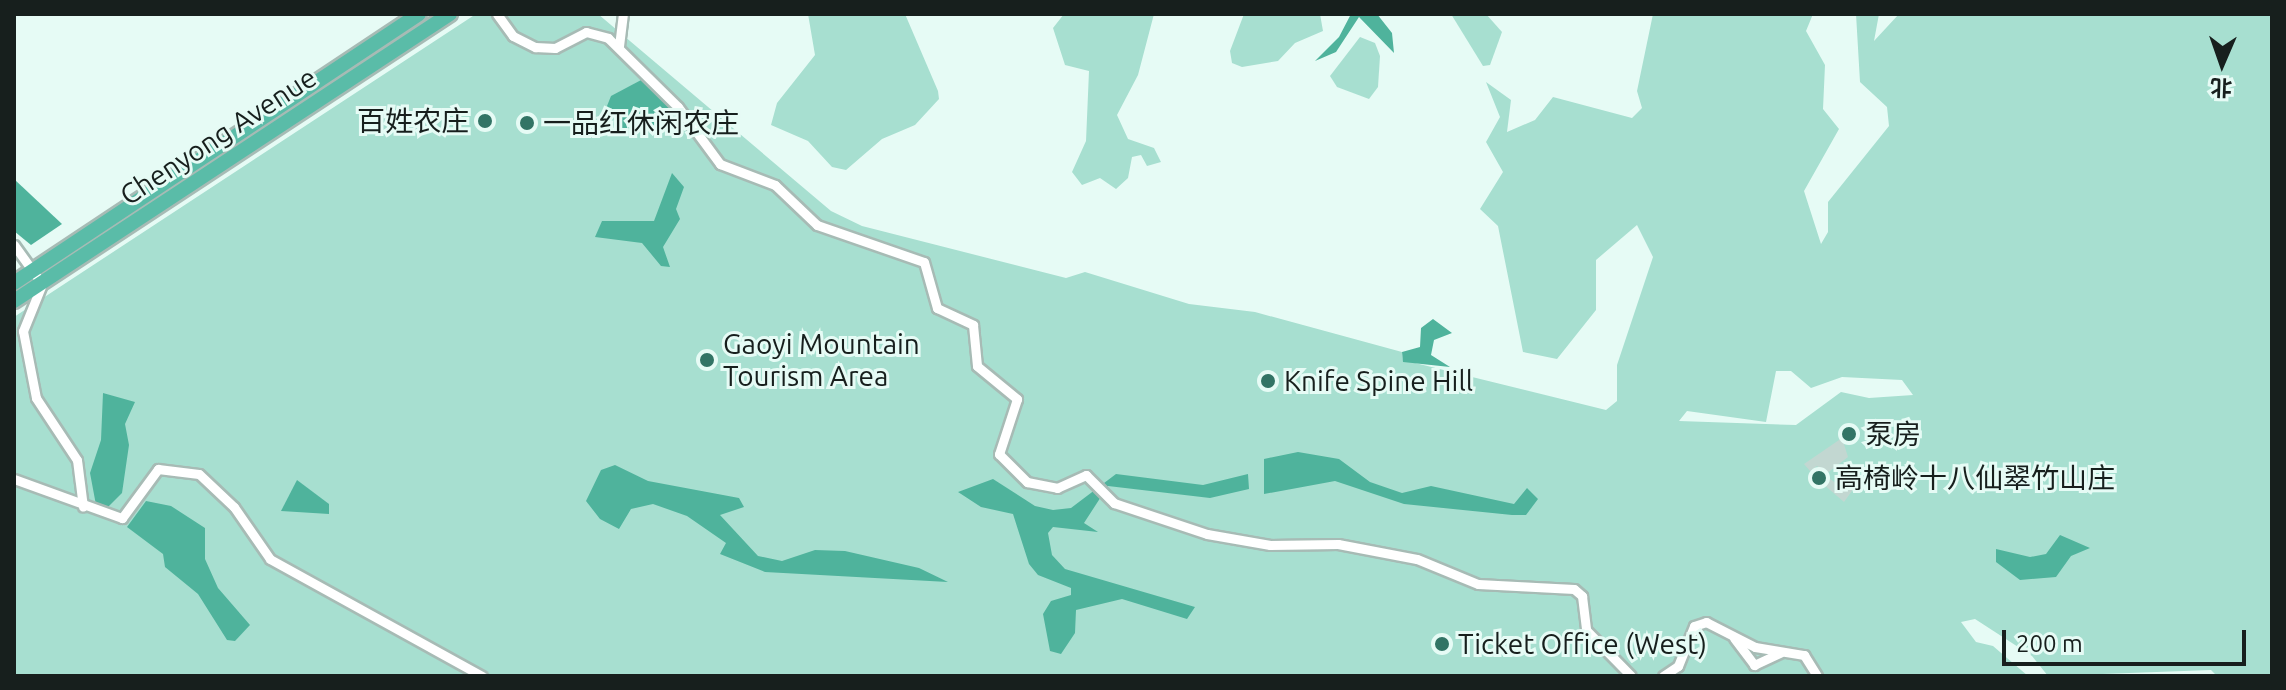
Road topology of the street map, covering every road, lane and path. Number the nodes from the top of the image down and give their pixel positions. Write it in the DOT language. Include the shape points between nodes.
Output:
graph roads {
  1 [pos="419,14"];
  2 [pos="450,14"];
  3 [pos="497,14"];
  4 [pos="623,14"];
  5 [pos="619,46"];
  6 [pos="14,245"];
  7 [pos="33,270"];
  8 [pos="14,283"];
  9 [pos="42,284"];
  10 [pos="14,301"];
  11 [pos="14,479"];
  12 [pos="83,507"];
  13 [pos="1730,633"];
  14 [pos="1780,653"];
  15 [pos="482,676"];
  16 [pos="1631,676"];
  17 [pos="1663,676"];
  18 [pos="1817,676"];
  1 -- 7 [label="highway, Chenyong Avenue"];
  2 -- 9 [label="highway, Chenyong Avenue"];
  3 -- 5 [label="street" via="513,36 535,47 555,48 592,32"];
  4 -- 5 [label="street"];
  5 -- 16 [label="street" via="678,107 720,164 775,185 817,225 886,244 927,265 937,308 973,325 977,366 1017,399 999,454 1019,477 1047,489 1086,475 1118,505 1207,534 1270,545 1338,544 1417,559 1478,584 1574,589 1582,596 1586,630"];
  6 -- 7 [label="street"];
  7 -- 8 [label="highway, Chenyong Avenue"];
  7 -- 9 [label="street"];
  9 -- 10 [label="highway, Chenyong Avenue"];
  9 -- 12 [label="street" via="23,331 36,398 77,460"];
  11 -- 12 [label="street"];
  12 -- 15 [label="street" via="122,518 158,469 199,474 234,507 270,559"];
  13 -- 14 [label="street"];
  13 -- 14 [label="street" via="1754,665"];
  13 -- 17 [label="street" via="1706,622 1694,626 1678,666"];
  14 -- 18 [label="street" via="1804,655"];
}
